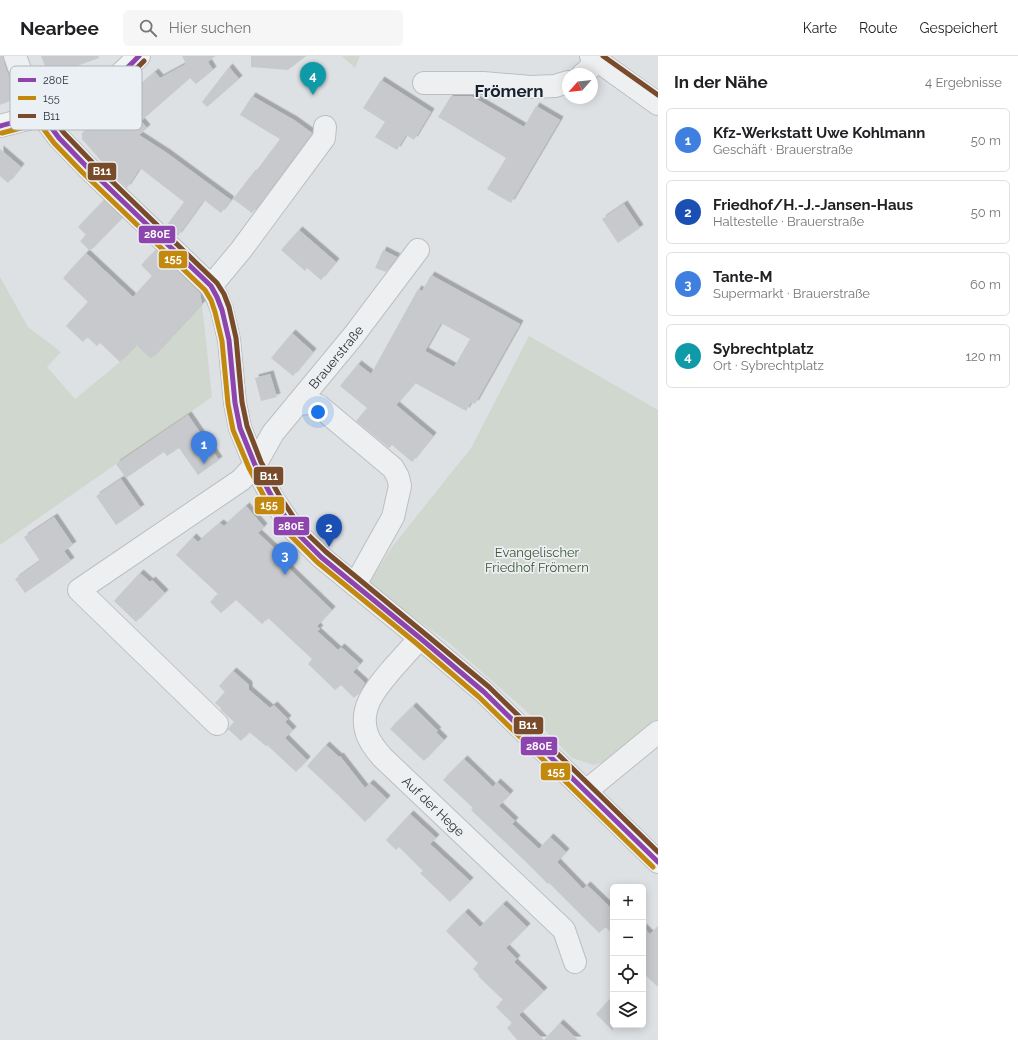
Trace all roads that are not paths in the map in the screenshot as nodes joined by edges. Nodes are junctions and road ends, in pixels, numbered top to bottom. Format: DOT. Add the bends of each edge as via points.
graph roads {
  1 [pos="15,56"];
  2 [pos="139,56"];
  3 [pos="590,63"];
  4 [pos="19,66"];
  5 [pos="128,66"];
  6 [pos="424,83"];
  7 [pos="562,84"];
  8 [pos="658,104"];
  9 [pos="10,123"];
  10 [pos="0,126"];
  11 [pos="325,127"];
  12 [pos="53,130"];
  13 [pos="418,250"];
  14 [pos="211,286"];
  15 [pos="297,404"];
  16 [pos="255,465"];
  17 [pos="355,584"];
  18 [pos="420,638"];
  19 [pos="218,724"];
  20 [pos="658,732"];
  21 [pos="586,791"];
  22 [pos="658,862"];
  23 [pos="575,962"];
  1 -- 4 [label="street"];
  2 -- 5 [label="main road"];
  3 -- 8 [label="street"];
  6 -- 7 [label="street" via="483,83 531,87"];
  9 -- 10 [label="main road"];
  11 -- 14 [label="street" via="324,138"];
  12 -- 14 [label="main road" via="87,167"];
  13 -- 15 [label="street, Brauerstraße" via="354,335"];
  14 -- 16 [label="main road" via="222,310 229,340 240,428"];
  15 -- 16 [label="street, Brauerstraße" via="273,433"];
  15 -- 17 [label="street" via="310,403 319,406 393,468 398,477 400,486 393,518"];
  16 -- 17 [label="main road" via="294,531"];
  16 -- 19 [label="street, Brauerstraße" via="240,480 79,590"];
  17 -- 18 [label="main road"];
  18 -- 21 [label="main road" via="484,692"];
  18 -- 23 [label="street, Auf der Hege" via="377,686 370,698 365,722 372,746 564,930"];
  20 -- 21 [label="street"];
  21 -- 22 [label="main road"];
}
